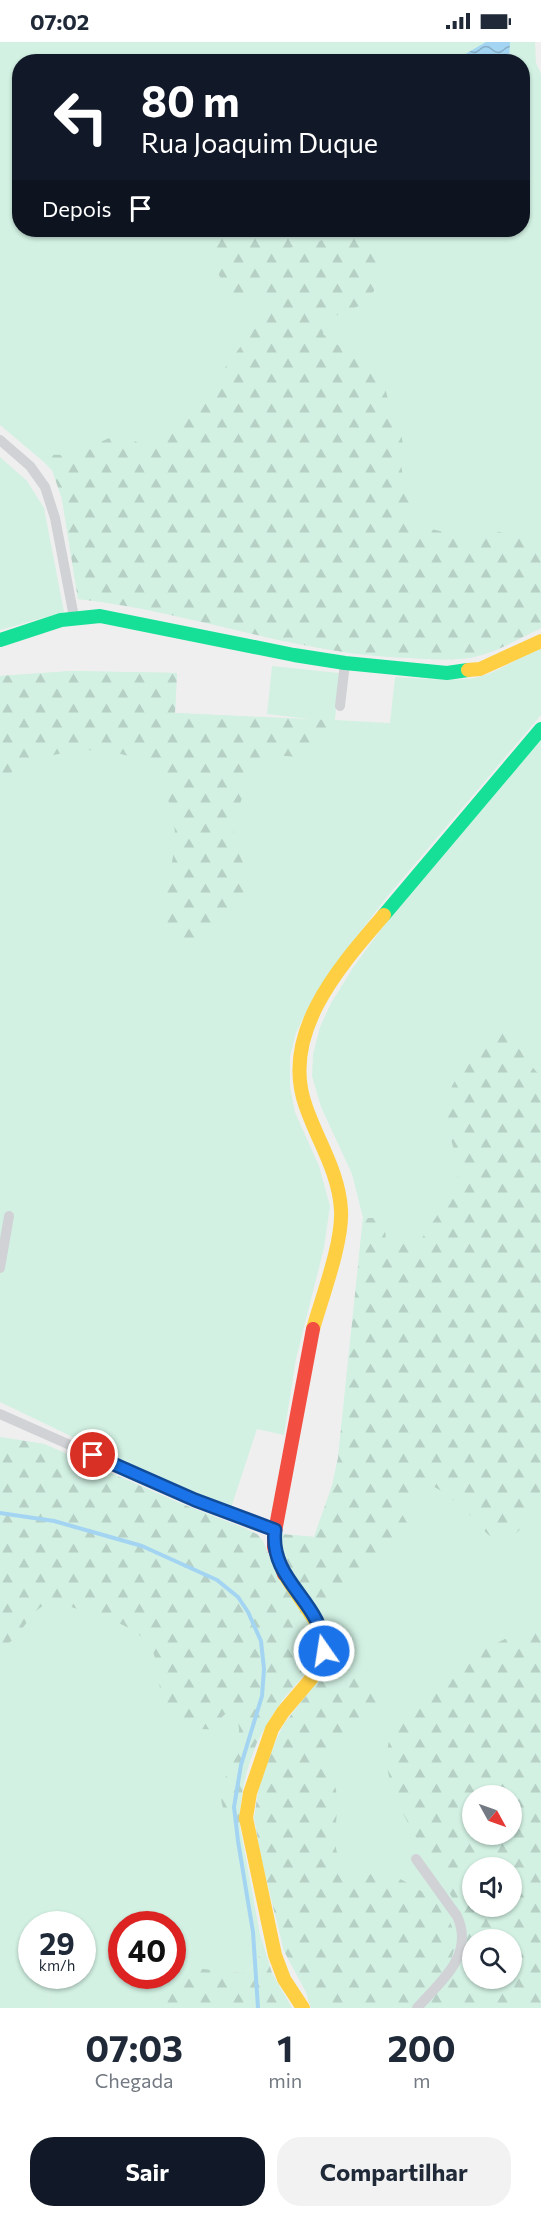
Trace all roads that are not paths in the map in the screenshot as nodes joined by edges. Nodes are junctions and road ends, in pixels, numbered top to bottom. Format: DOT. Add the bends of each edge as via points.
graph roads {
  1 [pos="0,440"];
  2 [pos="75,617"];
  3 [pos="0,640"];
  4 [pos="541,641"];
  5 [pos="345,663"];
  6 [pos="340,706"];
  7 [pos="541,729"];
  8 [pos="9,1216"];
  9 [pos="0,1268"];
  10 [pos="0,1414"];
  11 [pos="275,1530"];
  12 [pos="416,1859"];
  13 [pos="303,2008"];
  14 [pos="417,2008"];
  1 -- 2 [label="street" via="30,466 45,487"];
  2 -- 3 [label="street"];
  2 -- 5 [label="street" via="114,618"];
  4 -- 5 [label="street" via="495,664 465,673"];
  5 -- 6 [label="street"];
  7 -- 11 [label="street" via="337,974 304,1039 299,1078 302,1095 339,1185 341,1228 310,1340"];
  8 -- 9 [label="street"];
  10 -- 11 [label="street" via="167,1488"];
  11 -- 13 [label="street" via="274,1546 281,1570 320,1628 324,1651 312,1679 272,1729 250,1793 246,1818 275,1955 284,1979"];
  12 -- 14 [label="street" via="457,1916 463,1938 453,1966"];
}
